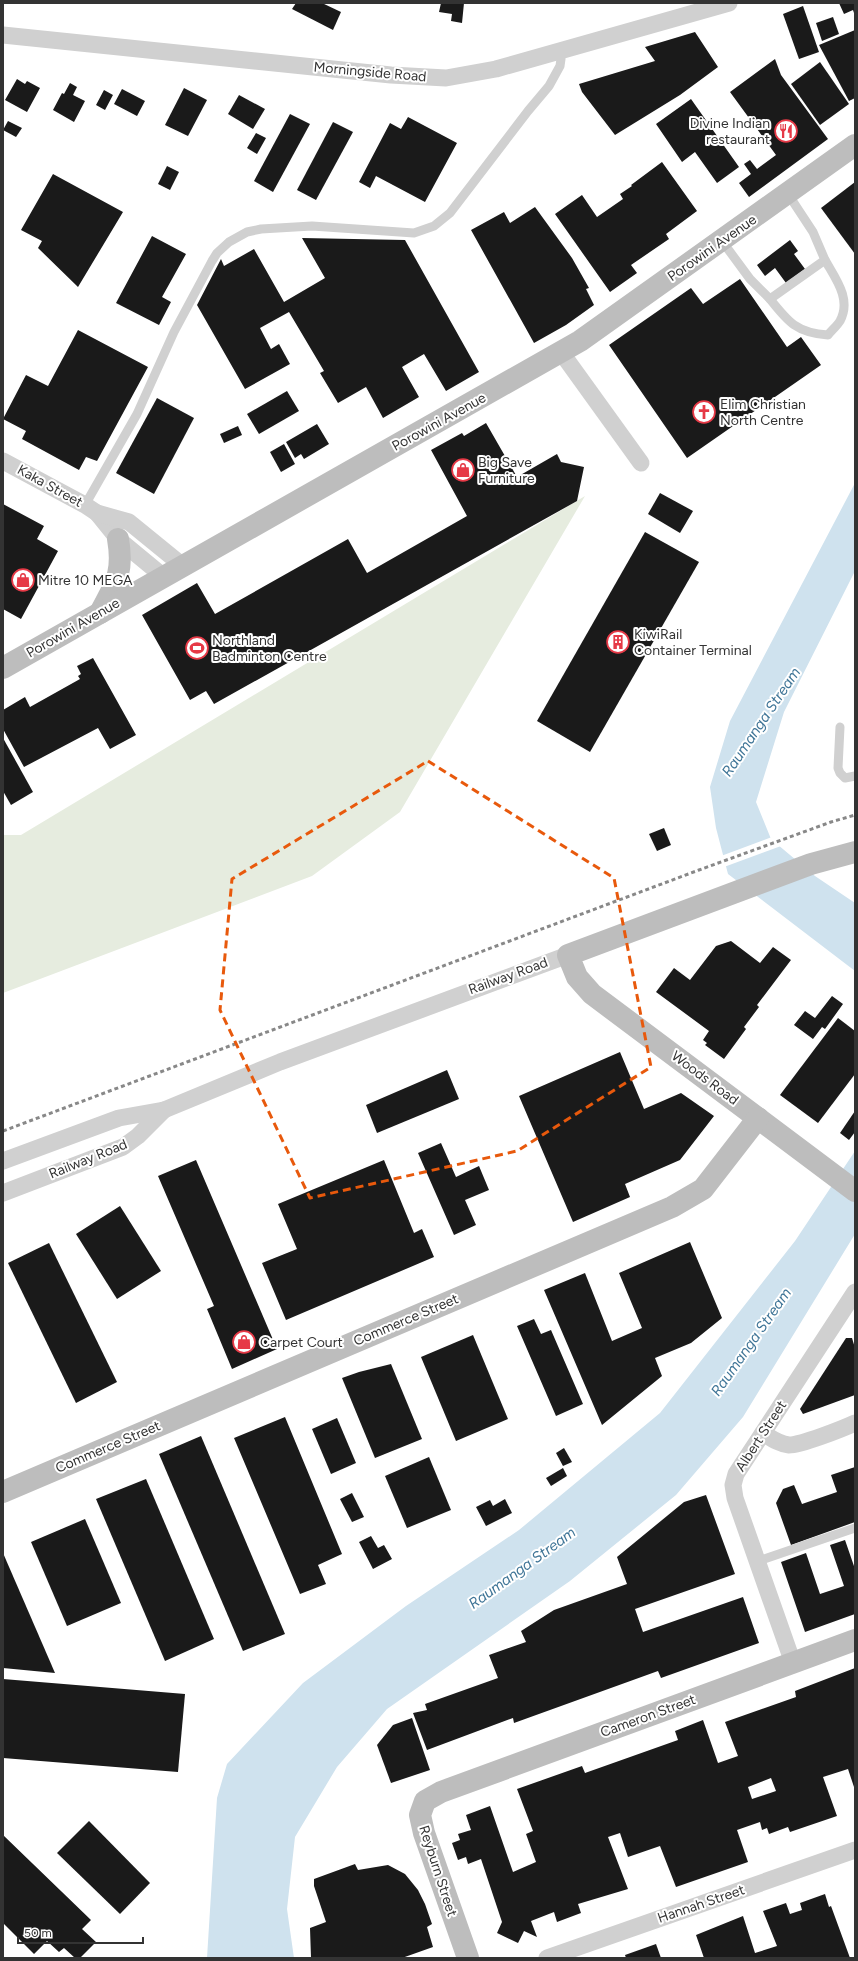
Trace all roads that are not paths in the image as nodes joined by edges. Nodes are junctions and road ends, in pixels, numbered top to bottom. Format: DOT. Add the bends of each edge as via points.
graph roads {
  1 [pos="728,3"];
  2 [pos="3,35"];
  3 [pos="559,50"];
  4 [pos="855,146"];
  5 [pos="788,194"];
  6 [pos="722,241"];
  7 [pos="825,260"];
  8 [pos="770,299"];
  9 [pos="562,352"];
  10 [pos="3,460"];
  11 [pos="641,464"];
  12 [pos="91,509"];
  13 [pos="118,539"];
  14 [pos="182,566"];
  15 [pos="164,577"];
  16 [pos="100,613"];
  17 [pos="3,668"];
  18 [pos="840,727"];
  19 [pos="855,776"];
  20 [pos="855,852"];
  21 [pos="568,954"];
  22 [pos="164,1110"];
  23 [pos="758,1118"];
  24 [pos="3,1161"];
  25 [pos="855,1191"];
  26 [pos="3,1193"];
  27 [pos="855,1292"];
  28 [pos="855,1423"];
  29 [pos="763,1433"];
  30 [pos="3,1492"];
  31 [pos="855,1528"];
  32 [pos="758,1561"];
  33 [pos="855,1640"];
  34 [pos="794,1663"];
  35 [pos="441,1792"];
  36 [pos="855,1850"];
  37 [pos="468,1958"];
  38 [pos="547,1958"];
  1 -- 3 [label="street, Morningside Road"];
  2 -- 3 [label="street, Morningside Road" via="391,75 446,78 496,69"];
  3 -- 12 [label="lane" via="562,59 549,86 450,213 434,226 414,233 312,226 261,229 238,236 222,247 174,332"];
  4 -- 5 [label="street, Porowini Avenue"];
  5 -- 6 [label="street, Porowini Avenue"];
  5 -- 7 [label="lane" via="813,232"];
  6 -- 8 [label="lane" via="750,279"];
  6 -- 9 [label="street, Porowini Avenue"];
  7 -- 8 [label="lane"];
  7 -- 8 [label="lane" via="843,293 845,305 840,321 828,335 812,334 797,329"];
  9 -- 11 [label="street"];
  9 -- 14 [label="street, Porowini Avenue"];
  10 -- 12 [label="street, Kaka Street"];
  12 -- 13 [label="street, Kaka Street"];
  12 -- 14 [label="street, Kaka Street" via="129,522"];
  13 -- 15 [label="street, Kaka Street"];
  13 -- 16 [label="street" via="121,556 118,579"];
  14 -- 15 [label="street, Porowini Avenue"];
  15 -- 16 [label="street, Porowini Avenue"];
  16 -- 17 [label="street, Porowini Avenue"];
  18 -- 19 [label="lane" via="838,768 845,778"];
  20 -- 21 [label="street, Railway Road" via="810,864"];
  21 -- 22 [label="street, Railway Road" via="287,1059"];
  21 -- 23 [label="street, Woods Road" via="576,974 588,990"];
  22 -- 24 [label="street, Railway Road" via="119,1118"];
  22 -- 26 [label="street, Railway Road" via="126,1145"];
  23 -- 25 [label="street, Woods Road"];
  23 -- 30 [label="street, Commerce Street" via="703,1189 672,1207"];
  27 -- 29 [label="street, Albert Street"];
  28 -- 29 [label="street" via="789,1445"];
  29 -- 32 [label="street, Albert Street" via="736,1474 733,1485 735,1498"];
  31 -- 32 [label="lane"];
  32 -- 34 [label="street, Albert Street"];
  33 -- 34 [label="street, Cameron Street"];
  34 -- 35 [label="street, Cameron Street"];
  35 -- 37 [label="street, Reyburn Street" via="425,1800 421,1810 421,1821"];
  36 -- 38 [label="street, Hannah Street"];
}
